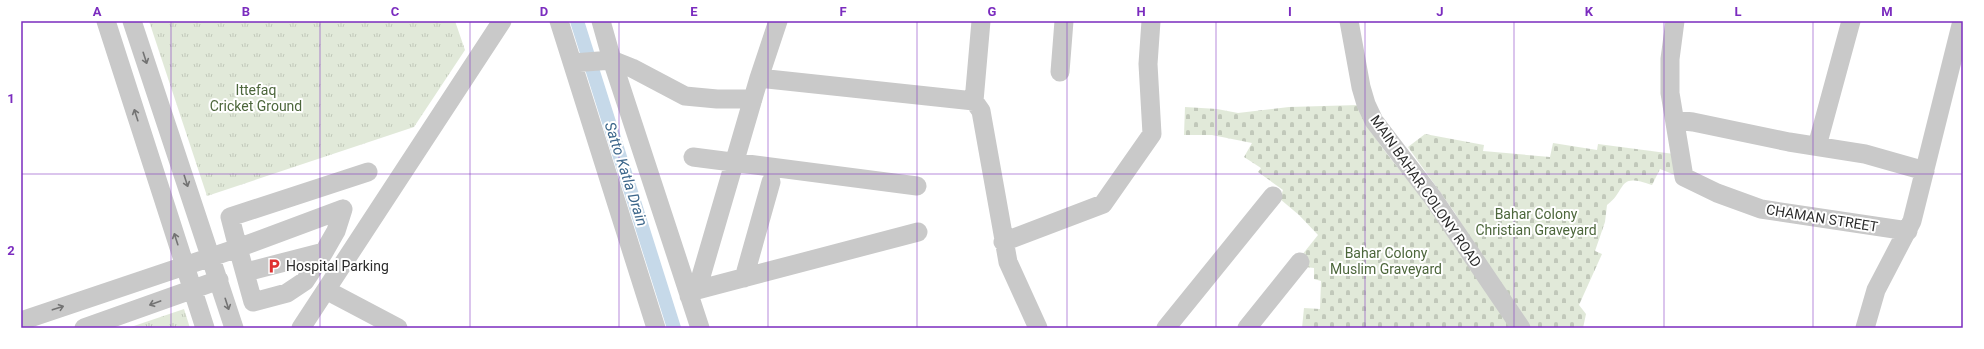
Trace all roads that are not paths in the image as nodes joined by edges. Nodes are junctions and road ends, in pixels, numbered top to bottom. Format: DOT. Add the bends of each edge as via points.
graph roads {
  1 [pos="106,21"];
  2 [pos="132,21"];
  3 [pos="502,21"];
  4 [pos="559,21"];
  5 [pos="601,21"];
  6 [pos="778,21"];
  7 [pos="982,21"];
  8 [pos="1064,21"];
  9 [pos="1151,21"];
  10 [pos="1350,21"];
  11 [pos="1675,21"];
  12 [pos="1851,21"];
  13 [pos="1962,21"];
  14 [pos="607,60"];
  15 [pos="577,62"];
  16 [pos="1060,72"];
  17 [pos="759,78"];
  18 [pos="753,99"];
  19 [pos="974,101"];
  20 [pos="1675,120"];
  21 [pos="1817,146"];
  22 [pos="693,157"];
  23 [pos="734,162"];
  24 [pos="1925,171"];
  25 [pos="368,172"];
  26 [pos="771,182"];
  27 [pos="917,186"];
  28 [pos="1273,196"];
  29 [pos="1908,230"];
  30 [pos="918,232"];
  31 [pos="1003,242"];
  32 [pos="238,248"];
  33 [pos="324,252"];
  34 [pos="212,258"];
  35 [pos="1300,262"];
  36 [pos="184,267"];
  37 [pos="246,272"];
  38 [pos="744,278"];
  39 [pos="219,280"];
  40 [pos="192,290"];
  41 [pos="326,290"];
  42 [pos="693,293"];
  43 [pos="21,321"];
  44 [pos="84,328"];
  45 [pos="205,328"];
  46 [pos="234,328"];
  47 [pos="301,328"];
  48 [pos="398,328"];
  49 [pos="656,328"];
  50 [pos="700,328"];
  51 [pos="1038,328"];
  52 [pos="1166,328"];
  53 [pos="1247,328"];
  54 [pos="1521,328"];
  55 [pos="1865,328"];
  36 -- 1 [label="street, one-way"];
  2 -- 34 [label="street, one-way"];
  3 -- 41 [label="street"];
  4 -- 15 [label="street"];
  5 -- 14 [label="street"];
  6 -- 17 [label="street"];
  7 -- 19 [label="street"];
  8 -- 16 [label="street"];
  9 -- 31 [label="street" via="1148,64 1152,134 1103,204"];
  10 -- 54 [label="street, MAIN BAHAR COLONY ROAD" via="1366,104 1374,121 1433,198"];
  11 -- 20 [label="street, CHAMAN STREET" via="1670,93"];
  12 -- 21 [label="street"];
  13 -- 24 [label="street"];
  14 -- 15 [label="street"];
  14 -- 18 [label="street" via="632,68 685,96"];
  14 -- 42 [label="street"];
  15 -- 49 [label="street"];
  17 -- 18 [label="street"];
  17 -- 19 [label="street"];
  18 -- 23 [label="street"];
  19 -- 31 [label="street" via="981,111"];
  20 -- 21 [label="street"];
  20 -- 29 [label="street, CHAMAN STREET" via="1684,177 1717,193 1776,212"];
  21 -- 24 [label="street" via="1865,154"];
  22 -- 23 [label="street"];
  23 -- 27 [label="street"];
  23 -- 42 [label="street"];
  24 -- 29 [label="street"];
  25 -- 32 [label="street" via="230,217"];
  26 -- 38 [label="street"];
  28 -- 52 [label="street"];
  29 -- 55 [label="street" via="1876,290"];
  30 -- 38 [label="street"];
  31 -- 51 [label="street" via="1008,262"];
  32 -- 33 [label="street" via="343,209 336,231"];
  32 -- 34 [label="street"];
  32 -- 37 [label="street"];
  33 -- 37 [label="street"];
  33 -- 37 [label="street" via="305,281 287,293 253,302"];
  34 -- 36 [label="street"];
  34 -- 39 [label="street"];
  35 -- 53 [label="street"];
  36 -- 40 [label="street"];
  43 -- 36 [label="street, one-way"];
  38 -- 42 [label="street"];
  39 -- 40 [label="street"];
  39 -- 46 [label="street, one-way"];
  40 -- 44 [label="street, one-way"];
  40 -- 45 [label="street"];
  41 -- 47 [label="street"];
  41 -- 48 [label="street"];
  42 -- 50 [label="street"];
}
